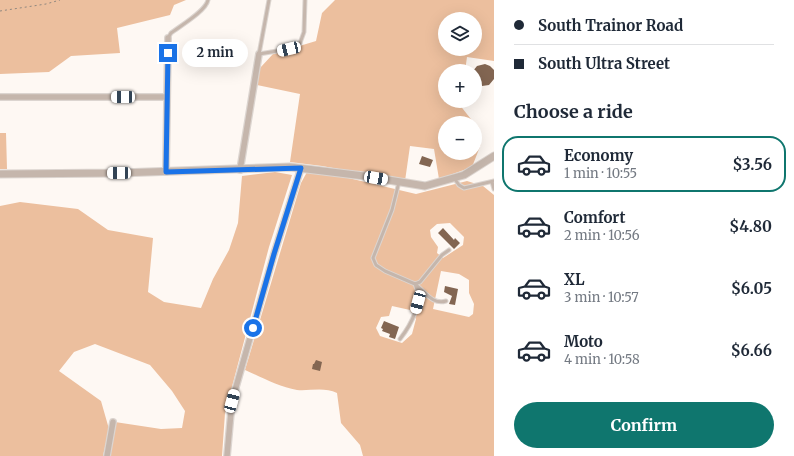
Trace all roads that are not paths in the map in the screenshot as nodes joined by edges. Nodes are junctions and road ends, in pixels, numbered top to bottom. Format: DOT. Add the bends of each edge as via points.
graph roads {
  1 [pos="208,0"];
  2 [pos="269,0"];
  3 [pos="305,0"];
  4 [pos="168,38"];
  5 [pos="259,54"];
  6 [pos="167,97"];
  7 [pos="0,98"];
  8 [pos="494,156"];
  9 [pos="301,168"];
  10 [pos="240,170"];
  11 [pos="166,172"];
  12 [pos="0,174"];
  13 [pos="454,178"];
  14 [pos="399,182"];
  15 [pos="493,182"];
  16 [pos="494,188"];
  17 [pos="449,250"];
  18 [pos="415,284"];
  19 [pos="446,301"];
  20 [pos="400,339"];
  21 [pos="113,422"];
  22 [pos="107,456"];
  23 [pos="226,456"];
  1 -- 4 [label="lane" via="200,11"];
  2 -- 5 [label="lane"];
  3 -- 5 [label="lane" via="304,32 300,43 289,49"];
  4 -- 6 [label="street"];
  5 -- 10 [label="street"];
  6 -- 7 [label="street"];
  6 -- 11 [label="street"];
  8 -- 13 [label="street" via="464,175"];
  9 -- 10 [label="street"];
  9 -- 14 [label="street"];
  9 -- 23 [label="street" via="232,401"];
  10 -- 11 [label="street"];
  11 -- 12 [label="street"];
  13 -- 14 [label="street" via="426,186"];
  13 -- 15 [label="lane" via="464,188"];
  14 -- 18 [label="lane" via="392,210 373,258 376,265 384,271"];
  15 -- 16 [label="lane"];
  17 -- 18 [label="lane" via="420,282"];
  18 -- 19 [label="lane" via="434,301"];
  18 -- 20 [label="lane" via="418,289 416,311"];
  21 -- 22 [label="street"];
}
